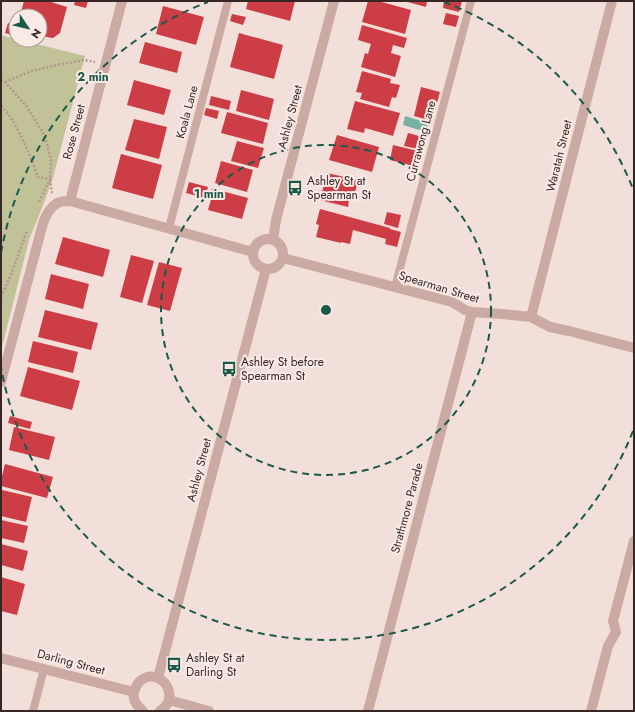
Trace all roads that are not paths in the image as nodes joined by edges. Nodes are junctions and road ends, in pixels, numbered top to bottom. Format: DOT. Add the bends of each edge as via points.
graph roads {
  1 [pos="122,1"];
  2 [pos="228,1"];
  3 [pos="334,1"];
  4 [pos="471,1"];
  5 [pos="612,1"];
  6 [pos="70,201"];
  7 [pos="169,228"];
  8 [pos="273,240"];
  9 [pos="253,252"];
  10 [pos="283,258"];
  11 [pos="266,270"];
  12 [pos="395,287"];
  13 [pos="472,312"];
  14 [pos="532,317"];
  15 [pos="634,348"];
  16 [pos="1,382"];
  17 [pos="634,540"];
  18 [pos="1,658"];
  19 [pos="44,669"];
  20 [pos="158,678"];
  21 [pos="134,692"];
  22 [pos="169,700"];
  23 [pos="33,711"];
  24 [pos="143,711"];
  25 [pos="160,711"];
  26 [pos="209,711"];
  27 [pos="368,711"];
  28 [pos="591,711"];
  1 -- 6 [label="street, Rose Street"];
  2 -- 7 [label="lane, Koala Lane"];
  3 -- 8 [label="street, Ashley Street" via="276,220"];
  4 -- 12 [label="lane, Currawong Lane"];
  5 -- 14 [label="street, Waratah Street"];
  6 -- 7 [label="street"];
  6 -- 16 [label="street" via="53,206 43,223"];
  7 -- 9 [label="street"];
  8 -- 9 [label="street" via="260,241"];
  8 -- 10 [label="street" via="281,247"];
  9 -- 11 [label="street" via="256,263"];
  10 -- 11 [label="street" via="278,266"];
  10 -- 12 [label="street, Spearman Street"];
  11 -- 20 [label="street, Ashley Street"];
  12 -- 13 [label="street, Spearman Street" via="452,302"];
  13 -- 14 [label="street, Spearman Street"];
  13 -- 27 [label="street, Strathmore Parade"];
  14 -- 15 [label="street, Spearman Street" via="550,327"];
  17 -- 28 [label="street" via="613,621 616,632 608,646"];
  18 -- 19 [label="street, Darling Street"];
  19 -- 21 [label="street, Darling Street"];
  19 -- 23 [label="lane"];
  20 -- 21 [label="street" via="143,679 135,687"];
  20 -- 22 [label="street" via="168,687"];
  21 -- 24 [label="street" via="135,703"];
  22 -- 25 [label="street"];
  22 -- 26 [label="street"];
}
